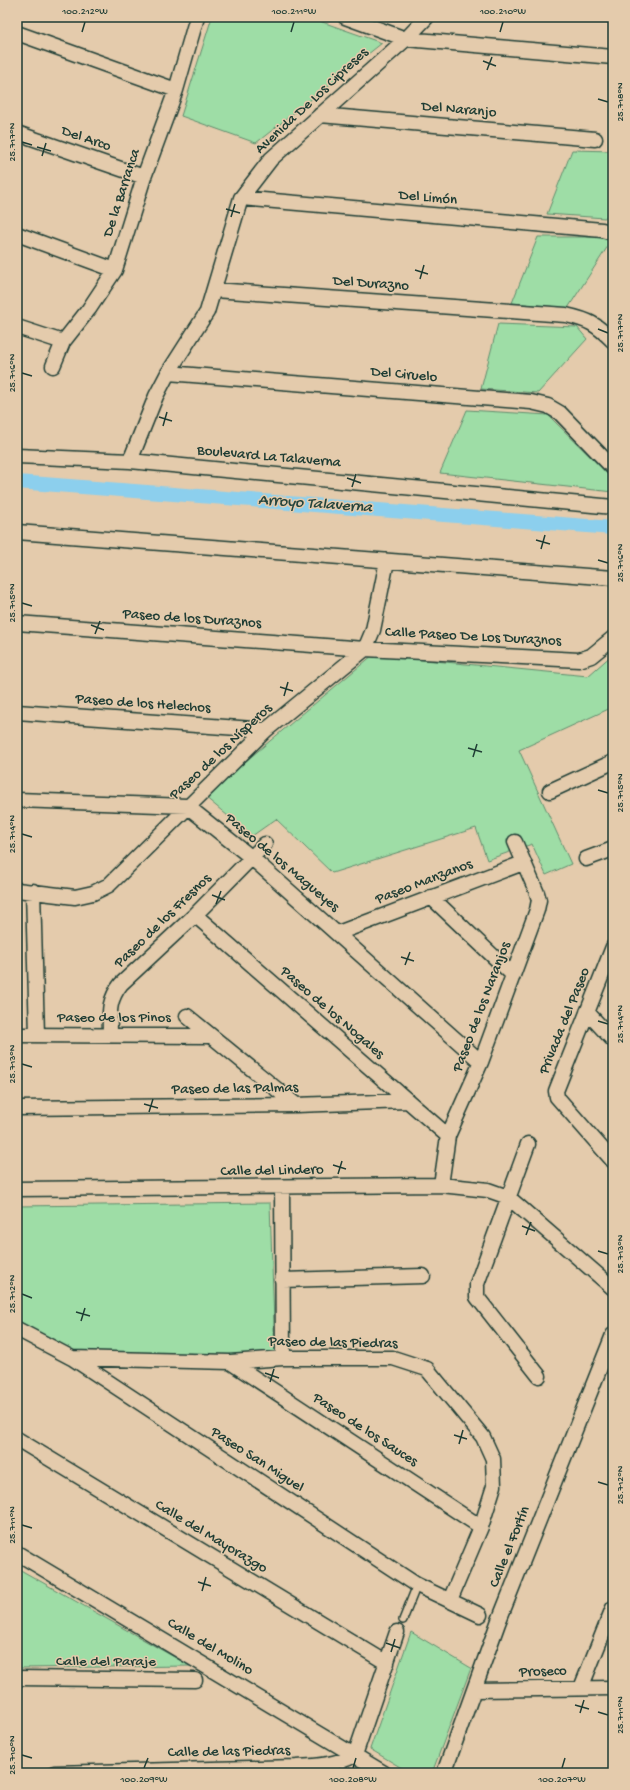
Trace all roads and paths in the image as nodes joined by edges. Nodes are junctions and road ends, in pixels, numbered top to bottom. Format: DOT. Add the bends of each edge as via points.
graph roads {
  1 [pos="197,17"];
  2 [pos="345,17"];
  3 [pos="427,17"];
  4 [pos="17,33"];
  5 [pos="406,39"];
  6 [pos="613,57"];
  7 [pos="176,90"];
  8 [pos="320,115"];
  9 [pos="17,133"];
  10 [pos="595,140"];
  11 [pos="144,177"];
  12 [pos="241,198"];
  13 [pos="613,233"];
  14 [pos="17,234"];
  15 [pos="115,270"];
  16 [pos="214,290"];
  17 [pos="17,326"];
  18 [pos="613,341"];
  19 [pos="63,342"];
  20 [pos="53,366"];
  21 [pos="168,373"];
  22 [pos="17,456"];
  23 [pos="130,461"];
  24 [pos="613,468"];
  25 [pos="613,507"];
  26 [pos="17,532"];
  27 [pos="387,561"];
  28 [pos="613,578"];
  29 [pos="17,623"];
  30 [pos="613,638"];
  31 [pos="365,649"];
  32 [pos="17,712"];
  33 [pos="266,730"];
  34 [pos="613,762"];
  35 [pos="550,791"];
  36 [pos="17,800"];
  37 [pos="187,806"];
  38 [pos="515,842"];
  39 [pos="265,844"];
  40 [pos="613,849"];
  41 [pos="252,858"];
  42 [pos="586,859"];
  43 [pos="523,863"];
  44 [pos="17,890"];
  45 [pos="32,891"];
  46 [pos="431,896"];
  47 [pos="195,915"];
  48 [pos="338,933"];
  49 [pos="613,947"];
  50 [pos="610,965"];
  51 [pos="513,975"];
  52 [pos="587,1012"];
  53 [pos="187,1016"];
  54 [pos="17,1035"];
  55 [pos="37,1035"];
  56 [pos="110,1035"];
  57 [pos="211,1036"];
  58 [pos="613,1040"];
  59 [pos="481,1062"];
  60 [pos="406,1101"];
  61 [pos="296,1105"];
  62 [pos="17,1108"];
  63 [pos="448,1136"];
  64 [pos="528,1144"];
  65 [pos="613,1161"];
  66 [pos="441,1185"];
  67 [pos="282,1188"];
  68 [pos="17,1190"];
  69 [pos="508,1197"];
  70 [pos="422,1276"];
  71 [pos="282,1280"];
  72 [pos="613,1288"];
  73 [pos="17,1329"];
  74 [pos="613,1335"];
  75 [pos="608,1357"];
  76 [pos="72,1358"];
  77 [pos="283,1358"];
  78 [pos="230,1362"];
  79 [pos="539,1376"];
  80 [pos="17,1440"];
  81 [pos="482,1527"];
  82 [pos="17,1553"];
  83 [pos="417,1585"];
  84 [pos="450,1600"];
  85 [pos="613,1608"];
  86 [pos="480,1615"];
  87 [pos="400,1626"];
  88 [pos="387,1663"];
  89 [pos="17,1678"];
  90 [pos="195,1680"];
  91 [pos="581,1688"];
  92 [pos="613,1688"];
  93 [pos="474,1690"];
  94 [pos="355,1755"];
  95 [pos="54,1773"];
  96 [pos="384,1773"];
  97 [pos="444,1773"];
  1 -- 7 [label="street, De la Barranca"];
  2 -- 5 [label="street"];
  3 -- 5 [label="street, Avenida De Los Cipreses"];
  4 -- 7 [label="street"];
  5 -- 6 [label="street"];
  5 -- 8 [label="street, Avenida De Los Cipreses"];
  7 -- 11 [label="street, De la Barranca"];
  8 -- 10 [label="street, Del Naranjo"];
  8 -- 12 [label="street, Avenida De Los Cipreses" via="271,159"];
  9 -- 11 [label="street, Del Arco"];
  11 -- 15 [label="street, De la Barranca"];
  12 -- 13 [label="street, Del Limón"];
  12 -- 16 [label="street, Avenida De Los Cipreses"];
  14 -- 15 [label="street"];
  15 -- 19 [label="street, De la Barranca" via="89,310"];
  16 -- 18 [label="street, Del Durazno" via="566,315 598,326"];
  16 -- 21 [label="street, Avenida De Los Cipreses" via="207,312"];
  17 -- 19 [label="street"];
  19 -- 20 [label="street, De la Barranca"];
  21 -- 23 [label="street, Avenida De Los Cipreses"];
  21 -- 24 [label="street, Del Ciruelo" via="531,402 548,406 560,413"];
  22 -- 23 [label="street, Boulevard La Talaverna"];
  23 -- 25 [label="street, Boulevard La Talaverna"];
  26 -- 27 [label="street"];
  27 -- 28 [label="street"];
  27 -- 31 [label="street, Paseo de los Nísperos" via="374,630"];
  29 -- 31 [label="street, Paseo de los Duraznos"];
  30 -- 31 [label="street, Calle Paseo De Los Duraznos" via="592,656 579,660"];
  31 -- 33 [label="street, Paseo de los Nísperos"];
  32 -- 33 [label="street, Paseo de los Helechos"];
  33 -- 37 [label="street, Paseo de los Nísperos"];
  34 -- 35 [label="street"];
  36 -- 37 [label="street"];
  37 -- 41 [label="street, Paseo de los Magueyes"];
  37 -- 45 [label="street, Paseo de los Nísperos" via="109,885 93,893 75,897"];
  38 -- 43 [label="street, Paseo de los Naranjos"];
  39 -- 41 [label="street, Paseo de los Fresnos"];
  40 -- 42 [label="street"];
  41 -- 47 [label="street, Paseo de los Fresnos"];
  41 -- 48 [label="street, Paseo de los Magueyes"];
  43 -- 46 [label="street, Paseo Manzanos"];
  43 -- 51 [label="street, Paseo de los Naranjos" via="539,900"];
  44 -- 45 [label="street, Paseo de los Nísperos"];
  45 -- 55 [label="street"];
  46 -- 48 [label="street, Paseo Manzanos"];
  46 -- 51 [label="street"];
  47 -- 56 [label="street, Paseo de los Fresnos" via="113,995 110,1003"];
  47 -- 60 [label="street, Paseo de los Nogales"];
  48 -- 59 [label="street, Paseo de los Magueyes"];
  49 -- 50 [label="street, Privada del Paseo"];
  50 -- 52 [label="street, Privada del Paseo"];
  51 -- 59 [label="street, Paseo de los Naranjos"];
  52 -- 58 [label="street"];
  52 -- 65 [label="street, Privada del Paseo" via="556,1094"];
  53 -- 57 [label="street, Paseo de los Pinos"];
  54 -- 55 [label="street, Paseo de los Pinos"];
  55 -- 56 [label="street, Paseo de los Pinos"];
  56 -- 57 [label="street, Paseo de los Pinos"];
  57 -- 61 [label="street, Paseo de los Pinos"];
  59 -- 63 [label="street, Paseo de los Naranjos"];
  60 -- 61 [label="street, Paseo de las Palmas"];
  60 -- 63 [label="street, Paseo de los Nogales"];
  61 -- 62 [label="street, Paseo de las Palmas"];
  63 -- 66 [label="street, Paseo de los Naranjos"];
  64 -- 69 [label="street"];
  66 -- 67 [label="street, Calle del Lindero"];
  66 -- 69 [label="street, Calle del Lindero" via="488,1190"];
  67 -- 68 [label="street, Calle del Lindero"];
  67 -- 71 [label="street"];
  69 -- 72 [label="street, Calle del Lindero"];
  69 -- 79 [label="street" via="477,1284 477,1297"];
  70 -- 71 [label="street"];
  71 -- 77 [label="street"];
  73 -- 76 [label="street, Paseo San Miguel"];
  74 -- 75 [label="street, Calle el Fortín"];
  75 -- 93 [label="street, Calle el Fortín" via="498,1623"];
  76 -- 78 [label="street, Paseo de las Piedras"];
  76 -- 83 [label="street, Paseo San Miguel"];
  77 -- 78 [label="street, Paseo de las Piedras"];
  77 -- 81 [label="street, Paseo de las Piedras" via="393,1358 427,1369 483,1437 493,1459 494,1486"];
  78 -- 81 [label="street, Paseo de los Sauces"];
  80 -- 88 [label="street, Calle del Mayorazgo"];
  81 -- 84 [label="street, Paseo de las Piedras"];
  82 -- 94 [label="street, Calle del Molino"];
  83 -- 84 [label="street, Paseo San Miguel"];
  83 -- 87 [label="lane"];
  84 -- 86 [label="street, Paseo San Miguel"];
  85 -- 91 [label="street"];
  87 -- 88 [label="street"];
  88 -- 94 [label="street"];
  89 -- 90 [label="street, Calle del Paraje"];
  91 -- 92 [label="street, Proseco"];
  91 -- 93 [label="street, Proseco"];
  93 -- 97 [label="street, Calle el Fortín"];
  94 -- 95 [label="street, Calle de las Piedras" via="341,1762 319,1766"];
  94 -- 96 [label="street, Calle del Molino"];
}
